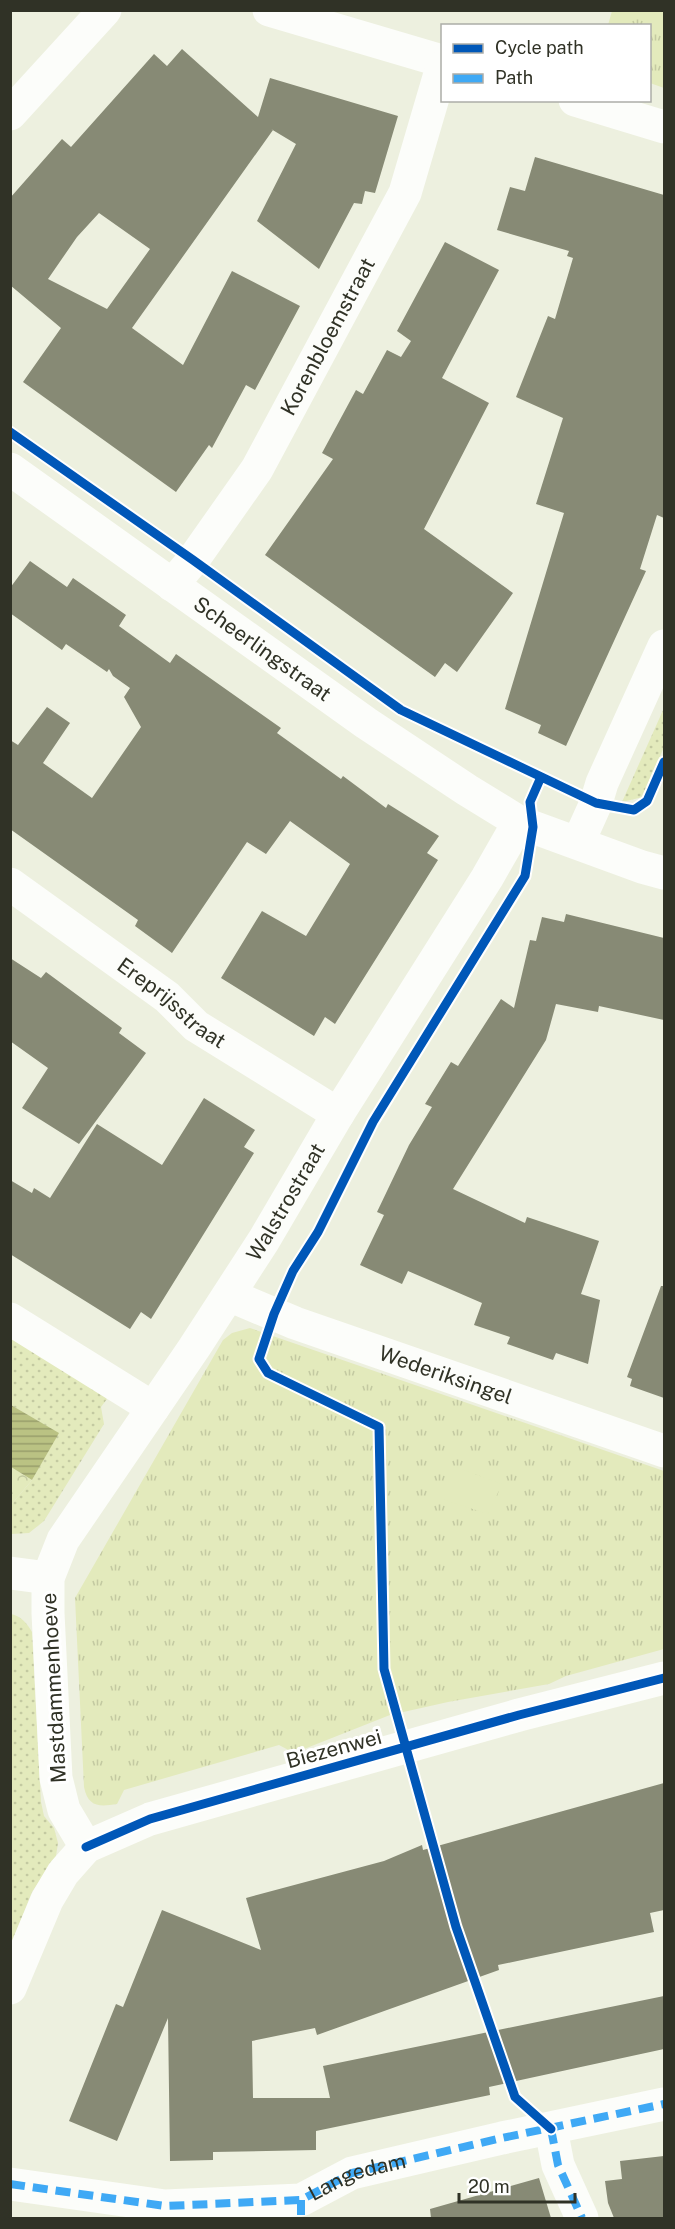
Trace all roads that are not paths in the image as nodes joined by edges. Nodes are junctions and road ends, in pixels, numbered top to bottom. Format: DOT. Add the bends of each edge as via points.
graph roads {
  1 [pos="105,10"];
  2 [pos="269,10"];
  3 [pos="441,61"];
  4 [pos="441,70"];
  5 [pos="582,102"];
  6 [pos="10,114"];
  7 [pos="664,127"];
  8 [pos="10,470"];
  9 [pos="172,585"];
  10 [pos="664,646"];
  11 [pos="519,822"];
  12 [pos="578,843"];
  13 [pos="664,873"];
  14 [pos="10,884"];
  15 [pos="338,1114"];
  16 [pos="228,1294"];
  17 [pos="10,1319"];
  18 [pos="153,1408"];
  19 [pos="664,1451"];
  20 [pos="10,1573"];
  21 [pos="48,1578"];
  22 [pos="664,1678"];
  23 [pos="86,1847"];
  24 [pos="10,1988"];
  25 [pos="664,2104"];
  26 [pos="550,2129"];
  27 [pos="10,2184"];
  28 [pos="301,2209"];
  29 [pos="582,2218"];
  1 -- 6 [label="street"];
  2 -- 3 [label="street"];
  4 -- 9 [label="street, Korenbloemstraat" via="405,193 257,469"];
  5 -- 7 [label="street"];
  8 -- 9 [label="street, Scheerlingstraat"];
  9 -- 11 [label="street, Scheerlingstraat" via="366,723"];
  10 -- 12 [label="street"];
  11 -- 12 [label="street, Scheerlingstraat"];
  11 -- 15 [label="street, Walstrostraat"];
  12 -- 13 [label="street, Scheerlingstraat"];
  14 -- 15 [label="street, Ereprijsstraat" via="167,997 196,1026"];
  15 -- 16 [label="street, Walstrostraat"];
  16 -- 18 [label="street, Walstrostraat"];
  16 -- 19 [label="street, Wederiksingel" via="295,1323"];
  17 -- 18 [label="street"];
  18 -- 21 [label="street, Walstrostraat" via="63,1540"];
  20 -- 21 [label="street"];
  21 -- 23 [label="street, Mastdammenhoeve" via="57,1778 64,1810"];
  22 -- 23 [label="street, Biezenwei" via="150,1819"];
  23 -- 24 [label="street" via="63,1873 47,1900"];
  25 -- 26 [label="street, Langedam"];
  26 -- 28 [label="street, Langedam" via="352,2174"];
  26 -- 29 [label="street" via="558,2165"];
  27 -- 28 [label="street, Langedam" via="165,2206"];
}
